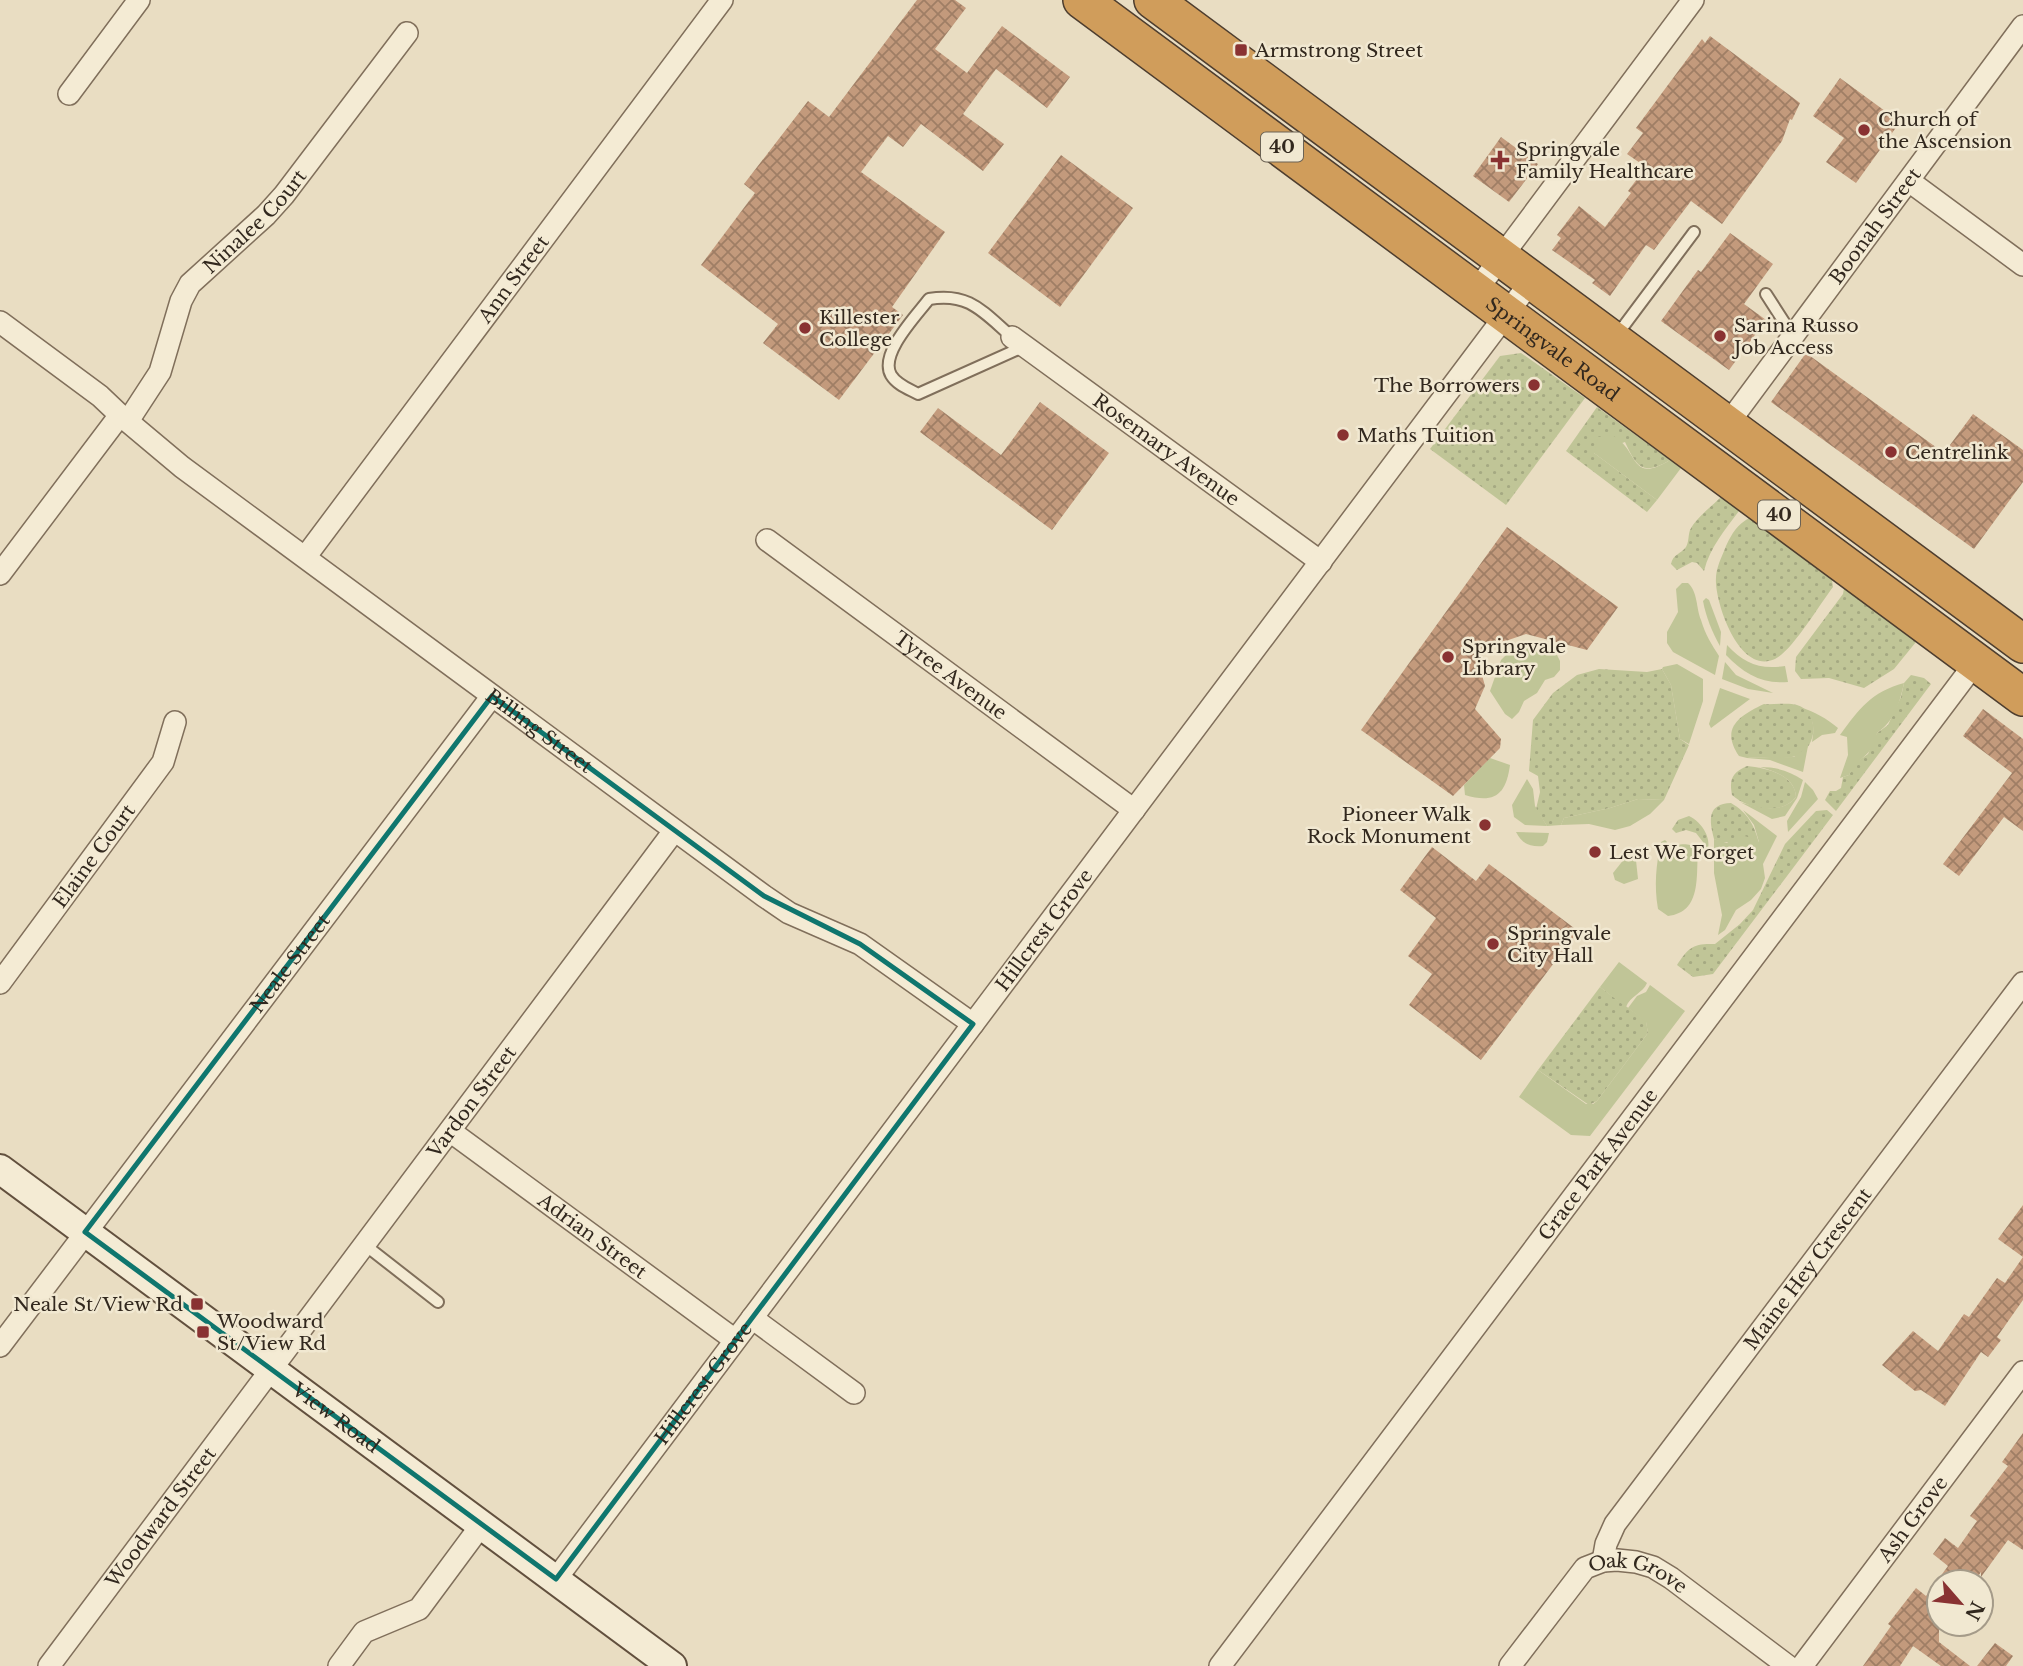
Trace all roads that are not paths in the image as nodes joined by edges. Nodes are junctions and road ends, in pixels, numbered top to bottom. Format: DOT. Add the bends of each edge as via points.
graph roads {
  1 [pos="139,0"];
  2 [pos="722,0"];
  3 [pos="1082,0"];
  4 [pos="1683,3"];
  5 [pos="1172,6"];
  6 [pos="2023,26"];
  7 [pos="407,33"];
  8 [pos="68,94"];
  9 [pos="1909,181"];
  10 [pos="1694,232"];
  11 [pos="1501,257"];
  12 [pos="2023,265"];
  13 [pos="1532,280"];
  14 [pos="1476,291"];
  15 [pos="1766,293"];
  16 [pos="1508,314"];
  17 [pos="0,322"];
  18 [pos="1793,336"];
  19 [pos="1613,340"];
  20 [pos="1018,341"];
  21 [pos="124,418"];
  22 [pos="1727,425"];
  23 [pos="767,540"];
  24 [pos="1897,552"];
  25 [pos="306,556"];
  26 [pos="1321,562"];
  27 [pos="0,574"];
  28 [pos="1872,585"];
  29 [pos="1967,634"];
  30 [pos="2023,644"];
  31 [pos="492,696"];
  32 [pos="2023,697"];
  33 [pos="175,722"];
  34 [pos="1134,810"];
  35 [pos="674,831"];
  36 [pos="0,983"];
  37 [pos="2023,983"];
  38 [pos="973,1024"];
  39 [pos="450,1131"];
  40 [pos="0,1169"];
  41 [pos="85,1232"];
  42 [pos="365,1245"];
  43 [pos="438,1302"];
  44 [pos="752,1318"];
  45 [pos="735,1340"];
  46 [pos="0,1346"];
  47 [pos="271,1370"];
  48 [pos="2023,1372"];
  49 [pos="854,1393"];
  50 [pos="482,1524"];
  51 [pos="1603,1561"];
  52 [pos="556,1579"];
  53 [pos="654,1661"];
  54 [pos="49,1666"];
  55 [pos="339,1666"];
  56 [pos="1220,1666"];
  57 [pos="1510,1666"];
  58 [pos="1788,1666"];
  59 [pos="1802,1666"];
  1 -- 8 [label="street"];
  2 -- 25 [label="street, Ann Street"];
  3 -- 14 [label="highway, Springvale Road / 40"];
  4 -- 11 [label="street"];
  5 -- 11 [label="highway, Springvale Road / 40"];
  6 -- 9 [label="street, Boonah Street"];
  7 -- 21 [label="street, Ninalee Court" via="284,195 190,284 160,372"];
  9 -- 12 [label="street"];
  9 -- 18 [label="street, Boonah Street"];
  10 -- 19 [label="lane"];
  11 -- 13 [label="highway, Springvale Road / 40"];
  11 -- 14 [label="street"];
  13 -- 16 [label="street, Hillcrest Grove"];
  13 -- 19 [label="highway, Springvale Road / 40"];
  14 -- 16 [label="highway, Springvale Road / 40"];
  15 -- 18 [label="lane"];
  16 -- 26 [label="street, Hillcrest Grove"];
  16 -- 28 [label="highway, Springvale Road / 40"];
  17 -- 21 [label="street, Billing Street"];
  18 -- 22 [label="street, Boonah Street"];
  19 -- 22 [label="highway, Springvale Road / 40"];
  20 -- 20 [label="lane" via="918,394 890,374 893,347 929,299 949,296 978,307"];
  20 -- 26 [label="street, Rosemary Avenue"];
  21 -- 25 [label="street, Billing Street" via="172,459"];
  21 -- 27 [label="street, Ninalee Court"];
  22 -- 24 [label="highway, Springvale Road / 40"];
  23 -- 34 [label="street, Tyree Avenue"];
  24 -- 28 [label="highway"];
  24 -- 29 [label="highway, Springvale Road / 40"];
  25 -- 31 [label="street, Billing Street"];
  26 -- 34 [label="street, Hillcrest Grove"];
  28 -- 29 [label="highway, Springvale Road / 40"];
  29 -- 30 [label="highway, Springvale Road / 40"];
  29 -- 32 [label="highway, Springvale Road / 40"];
  29 -- 56 [label="street, Grace Park Avenue"];
  31 -- 35 [label="street, Billing Street"];
  31 -- 41 [label="street, Neale Street"];
  33 -- 36 [label="street, Elaine Court" via="163,762"];
  34 -- 38 [label="street, Hillcrest Grove"];
  35 -- 38 [label="street, Billing Street" via="789,913 860,944"];
  35 -- 39 [label="street, Vardon Street"];
  37 -- 51 [label="street, Maine Hey Crescent" via="1615,1524"];
  38 -- 44 [label="street, Hillcrest Grove"];
  39 -- 42 [label="street, Vardon Street"];
  39 -- 45 [label="street, Adrian Street"];
  40 -- 41 [label="street, View Road"];
  41 -- 46 [label="street, Neale Street"];
  41 -- 47 [label="street, View Road"];
  42 -- 43 [label="lane"];
  42 -- 47 [label="street, Vardon Street"];
  44 -- 45 [label="street, Hillcrest Grove"];
  44 -- 49 [label="street"];
  45 -- 52 [label="street, Hillcrest Grove"];
  47 -- 50 [label="street, View Road"];
  47 -- 54 [label="street, Woodward Street"];
  48 -- 59 [label="street, Ash Grove"];
  50 -- 52 [label="street, View Road"];
  50 -- 55 [label="street" via="419,1609 364,1633"];
  51 -- 57 [label="street, Oak Grove" via="1577,1576"];
  51 -- 58 [label="street, Oak Grove" via="1636,1562 1662,1573"];
  52 -- 53 [label="street, View Road"];
}
